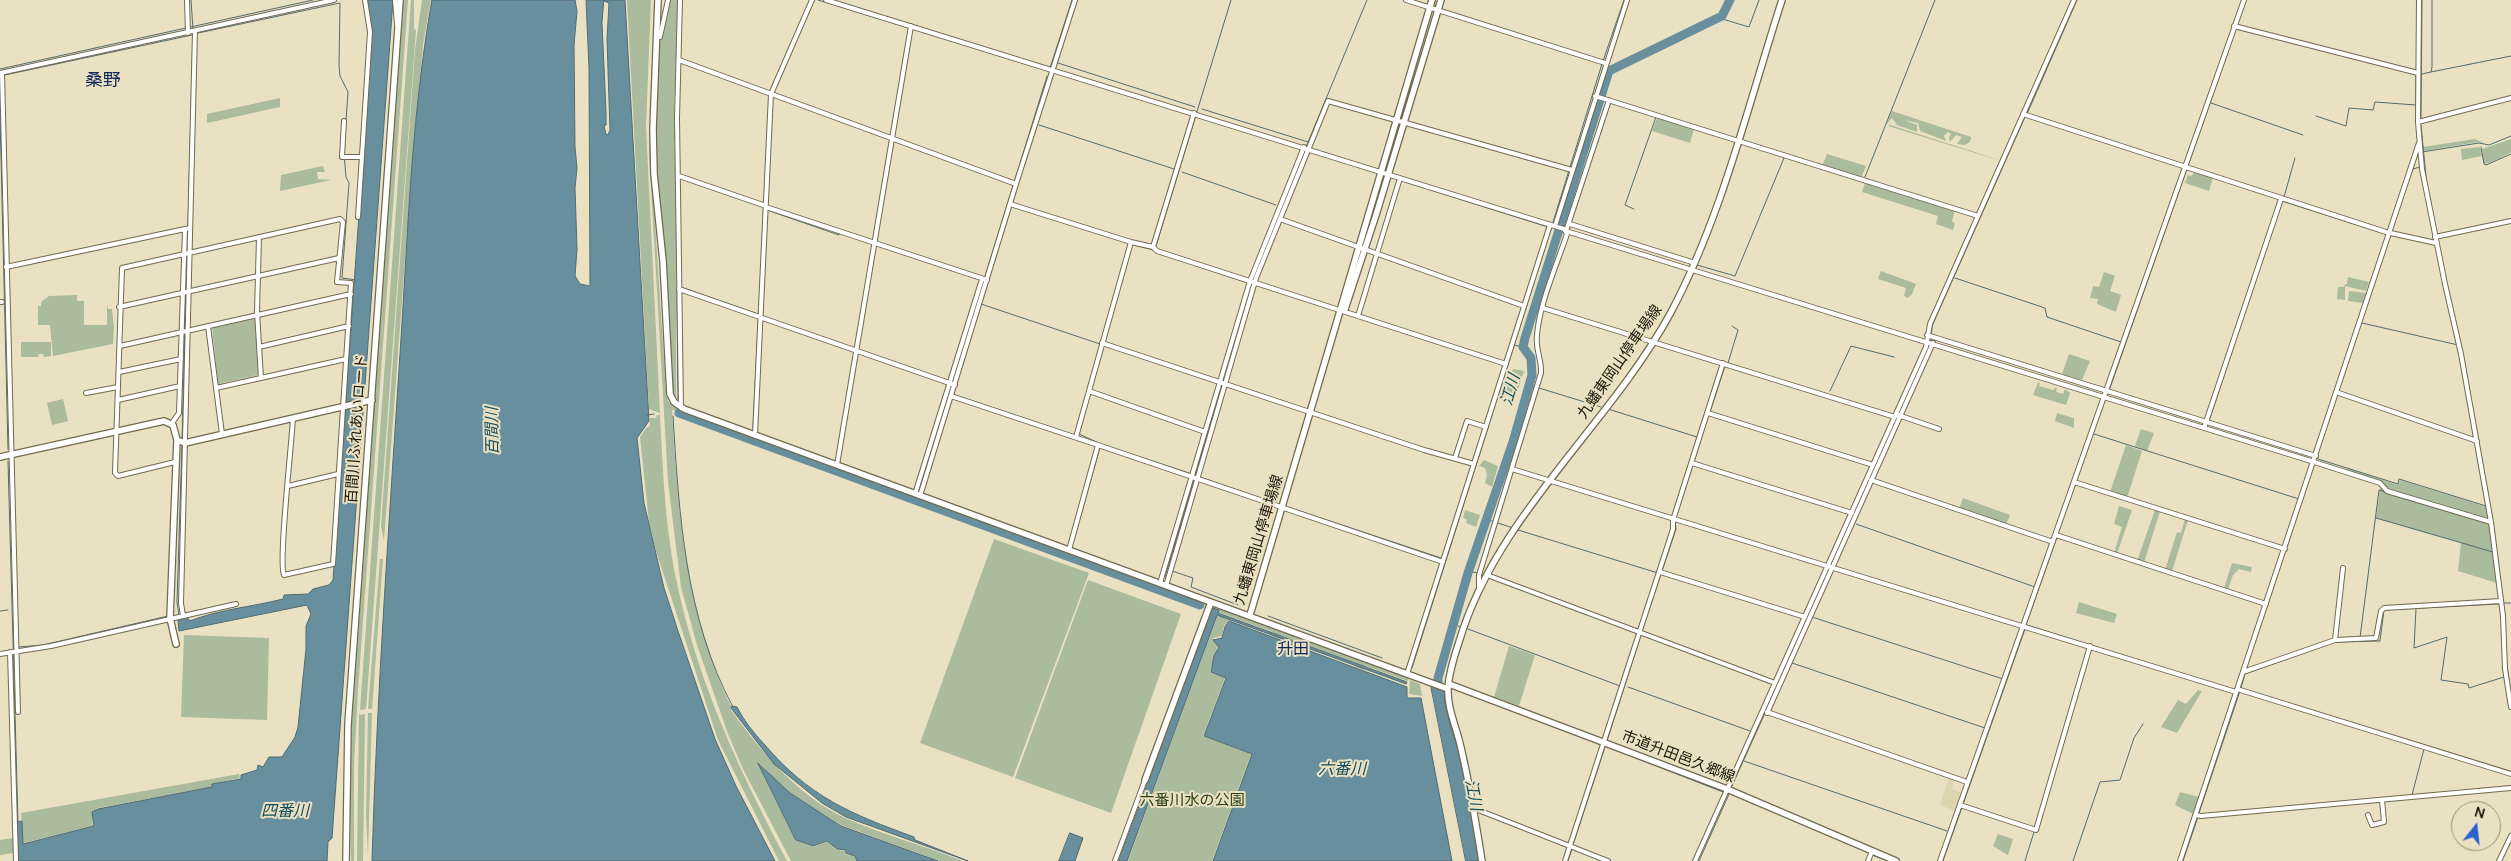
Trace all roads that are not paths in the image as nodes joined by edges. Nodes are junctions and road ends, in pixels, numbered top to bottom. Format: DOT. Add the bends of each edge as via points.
graph roads {
  1 [pos="187,0"];
  2 [pos="334,0"];
  3 [pos="365,0"];
  4 [pos="395,0"];
  5 [pos="400,0"];
  6 [pos="658,0"];
  7 [pos="668,0"];
  8 [pos="680,0"];
  9 [pos="812,0"];
  10 [pos="826,0"];
  11 [pos="1075,0"];
  12 [pos="1406,0"];
  13 [pos="1432,0"];
  14 [pos="1441,0"];
  15 [pos="1628,0"];
  16 [pos="1782,0"];
  17 [pos="2074,0"];
  18 [pos="2244,0"];
  19 [pos="2418,0"];
  20 [pos="316,2"];
  21 [pos="1430,8"];
  22 [pos="1438,10"];
  23 [pos="398,27"];
  24 [pos="2236,27"];
  25 [pos="911,28"];
  26 [pos="191,31"];
  27 [pos="657,37"];
  28 [pos="679,60"];
  29 [pos="1603,63"];
  30 [pos="1053,70"];
  31 [pos="2418,73"];
  32 [pos="2,74"];
  33 [pos="770,93"];
  34 [pos="1595,96"];
  35 [pos="2511,98"];
  36 [pos="1608,101"];
  37 [pos="1196,114"];
  38 [pos="2025,115"];
  39 [pos="1396,120"];
  40 [pos="344,121"];
  41 [pos="1404,122"];
  42 [pos="2418,122"];
  43 [pos="892,138"];
  44 [pos="1737,141"];
  45 [pos="2419,143"];
  46 [pos="1306,148"];
  47 [pos="362,157"];
  48 [pos="2186,168"];
  49 [pos="1570,170"];
  50 [pos="1380,172"];
  51 [pos="1388,174"];
  52 [pos="679,176"];
  53 [pos="1400,178"];
  54 [pos="1014,184"];
  55 [pos="2,197"];
  56 [pos="2281,199"];
  57 [pos="1010,204"];
  58 [pos="765,207"];
  59 [pos="2,211"];
  60 [pos="1978,216"];
  61 [pos="358,217"];
  62 [pos="1280,219"];
  63 [pos="2511,221"];
  64 [pos="1570,225"];
  65 [pos="1554,226"];
  66 [pos="188,228"];
  67 [pos="1565,230"];
  68 [pos="2387,233"];
  69 [pos="2436,236"];
  70 [pos="258,237"];
  71 [pos="875,242"];
  72 [pos="1131,242"];
  73 [pos="2436,243"];
  74 [pos="1154,248"];
  75 [pos="1361,249"];
  76 [pos="187,252"];
  77 [pos="1377,253"];
  78 [pos="339,258"];
  79 [pos="1694,266"];
  80 [pos="4,270"];
  81 [pos="258,276"];
  82 [pos="984,279"];
  83 [pos="1252,282"];
  84 [pos="679,289"];
  85 [pos="186,292"];
  86 [pos="351,294"];
  87 [pos="1524,306"];
  88 [pos="119,307"];
  89 [pos="1544,308"];
  90 [pos="1342,311"];
  91 [pos="257,315"];
  92 [pos="1358,315"];
  93 [pos="760,316"];
  94 [pos="208,326"];
  95 [pos="349,326"];
  96 [pos="185,331"];
  97 [pos="1932,339"];
  98 [pos="1653,342"];
  99 [pos="1104,343"];
  100 [pos="120,346"];
  101 [pos="259,347"];
  102 [pos="857,350"];
  103 [pos="181,359"];
  104 [pos="346,359"];
  105 [pos="1506,364"];
  106 [pos="1723,364"];
  107 [pos="119,372"];
  108 [pos="261,378"];
  109 [pos="1222,383"];
  110 [pos="952,384"];
  111 [pos="180,386"];
  112 [pos="118,387"];
  113 [pos="216,388"];
  114 [pos="1090,391"];
  115 [pos="2105,392"];
  116 [pos="2336,392"];
  117 [pos="86,393"];
  118 [pos="951,396"];
  119 [pos="118,400"];
  120 [pos="372,400"];
  121 [pos="345,407"];
  122 [pos="681,408"];
  123 [pos="1310,412"];
  124 [pos="1709,413"];
  125 [pos="1897,416"];
  126 [pos="293,418"];
  127 [pos="172,423"];
  128 [pos="2206,424"];
  129 [pos="1486,427"];
  130 [pos="1939,429"];
  131 [pos="117,431"];
  132 [pos="1205,432"];
  133 [pos="222,434"];
  134 [pos="755,435"];
  135 [pos="1076,437"];
  136 [pos="2476,441"];
  137 [pos="182,442"];
  138 [pos="1100,446"];
  139 [pos="10,454"];
  140 [pos="2314,455"];
  141 [pos="0,457"];
  142 [pos="1455,458"];
  143 [pos="174,462"];
  144 [pos="2312,462"];
  145 [pos="1693,463"];
  146 [pos="1474,464"];
  147 [pos="837,465"];
  148 [pos="1873,465"];
  149 [pos="1512,469"];
  150 [pos="338,474"];
  151 [pos="1194,477"];
  152 [pos="1869,479"];
  153 [pos="1551,481"];
  154 [pos="2076,483"];
  155 [pos="288,486"];
  156 [pos="918,495"];
  157 [pos="1282,507"];
  158 [pos="1852,513"];
  159 [pos="1675,518"];
  160 [pos="2491,522"];
  161 [pos="2057,536"];
  162 [pos="2053,542"];
  163 [pos="2283,548"];
  164 [pos="1069,550"];
  165 [pos="1443,562"];
  166 [pos="1832,566"];
  167 [pos="2343,568"];
  168 [pos="1660,573"];
  169 [pos="1487,574"];
  170 [pos="1163,584"];
  171 [pos="1480,588"];
  172 [pos="2501,601"];
  173 [pos="1211,602"];
  174 [pos="2265,603"];
  175 [pos="236,604"];
  176 [pos="1250,615"];
  177 [pos="180,616"];
  178 [pos="1805,617"];
  179 [pos="170,618"];
  180 [pos="2025,626"];
  181 [pos="1641,633"];
  182 [pos="2335,640"];
  183 [pos="176,644"];
  184 [pos="2089,646"];
  185 [pos="13,651"];
  186 [pos="0,654"];
  187 [pos="2243,672"];
  188 [pos="1407,674"];
  189 [pos="1775,683"];
  190 [pos="1447,687"];
  191 [pos="2237,690"];
  192 [pos="14,698"];
  193 [pos="2511,707"];
  194 [pos="18,712"];
  195 [pos="1765,712"];
  196 [pos="1606,742"];
  197 [pos="2511,774"];
  198 [pos="1145,780"];
  199 [pos="1967,782"];
  200 [pos="2511,788"];
  201 [pos="1729,790"];
  202 [pos="2382,801"];
  203 [pos="1961,806"];
  204 [pos="1473,807"];
  205 [pos="2198,815"];
  206 [pos="2368,815"];
  207 [pos="2511,836"];
  208 [pos="1572,846"];
  209 [pos="1871,853"];
  210 [pos="16,861"];
  211 [pos="346,861"];
  212 [pos="1115,861"];
  213 [pos="1482,861"];
  214 [pos="1565,861"];
  215 [pos="1608,861"];
  216 [pos="1695,861"];
  217 [pos="1868,861"];
  218 [pos="1896,861"];
  219 [pos="1940,861"];
  220 [pos="2180,861"];
  221 [pos="2499,861"];
  1 -- 26 [label="street"];
  2 -- 20 [label="street"];
  3 -- 47 [label="street" via="370,32"];
  4 -- 23 [label="street"];
  5 -- 23 [label="street, 百間川ふれあいロード"];
  6 -- 27 [label="street"];
  7 -- 27 [label="street" via="660,37"];
  8 -- 28 [label="street"];
  9 -- 33 [label="street"];
  10 -- 25 [label="street"];
  11 -- 30 [label="street"];
  12 -- 21 [label="street"];
  13 -- 21 [label="street, 九蟠東岡山停車場線"];
  14 -- 22 [label="street, 九蟠東岡山停車場線"];
  15 -- 29 [label="street"];
  16 -- 44 [label="street, 九蟠東岡山停車場線"];
  17 -- 38 [label="street"];
  18 -- 24 [label="street"];
  19 -- 31 [label="street"];
  20 -- 26 [label="street"];
  21 -- 22 [label="street"];
  21 -- 39 [label="street, 九蟠東岡山停車場線"];
  22 -- 29 [label="street"];
  22 -- 41 [label="street, 九蟠東岡山停車場線"];
  23 -- 120 [label="street, 百間川ふれあいロード"];
  24 -- 31 [label="street"];
  24 -- 48 [label="street"];
  25 -- 30 [label="street"];
  25 -- 43 [label="street"];
  26 -- 32 [label="street"];
  26 -- 66 [label="street"];
  27 -- 122 [label="street" via="654,174 663,261 670,394"];
  28 -- 33 [label="street"];
  28 -- 52 [label="street"];
  29 -- 34 [label="street"];
  30 -- 37 [label="street"];
  30 -- 54 [label="street"];
  31 -- 42 [label="street"];
  32 -- 55 [label="street"];
  33 -- 43 [label="street"];
  33 -- 58 [label="street"];
  34 -- 36 [label="street"];
  34 -- 49 [label="street"];
  35 -- 42 [label="street"];
  36 -- 44 [label="street"];
  36 -- 64 [label="street"];
  37 -- 46 [label="street"];
  37 -- 74 [label="street"];
  38 -- 48 [label="street"];
  38 -- 60 [label="street"];
  39 -- 41 [label="street"];
  39 -- 46 [label="street" via="1328,101"];
  39 -- 50 [label="street, 九蟠東岡山停車場線"];
  40 -- 47 [label="street" via="342,148 345,157"];
  41 -- 49 [label="street"];
  41 -- 51 [label="street, 九蟠東岡山停車場線"];
  42 -- 45 [label="street"];
  43 -- 54 [label="street"];
  43 -- 71 [label="street"];
  44 -- 60 [label="street"];
  44 -- 79 [label="street, 九蟠東岡山停車場線"];
  45 -- 68 [label="street"];
  45 -- 69 [label="street"];
  46 -- 50 [label="street"];
  46 -- 62 [label="street"];
  46 -- 83 [label="street"];
  47 -- 61 [label="street"];
  48 -- 56 [label="street"];
  48 -- 115 [label="street"];
  49 -- 65 [label="street"];
  50 -- 51 [label="street"];
  50 -- 75 [label="street, 九蟠東岡山停車場線"];
  51 -- 53 [label="street"];
  51 -- 75 [label="street, 九蟠東岡山停車場線"];
  52 -- 58 [label="street"];
  52 -- 84 [label="street"];
  53 -- 65 [label="street"];
  53 -- 77 [label="street"];
  54 -- 57 [label="street"];
  55 -- 59 [label="street"];
  56 -- 68 [label="street"];
  56 -- 128 [label="street"];
  57 -- 72 [label="street"];
  57 -- 82 [label="street"];
  58 -- 71 [label="street"];
  58 -- 93 [label="street"];
  59 -- 80 [label="street"];
  60 -- 97 [label="street" via="1930,324"];
  62 -- 75 [label="street"];
  62 -- 83 [label="street"];
  63 -- 69 [label="street"];
  64 -- 67 [label="street"];
  64 -- 79 [label="street"];
  65 -- 67 [label="street"];
  65 -- 87 [label="street"];
  66 -- 76 [label="street"];
  66 -- 80 [label="street"];
  67 -- 79 [label="street"];
  67 -- 89 [label="street"];
  68 -- 73 [label="street"];
  68 -- 116 [label="street"];
  69 -- 73 [label="street"];
  70 -- 76 [label="street"];
  70 -- 78 [label="street" via="340,219 343,222"];
  70 -- 81 [label="street"];
  71 -- 82 [label="street"];
  71 -- 102 [label="street"];
  72 -- 74 [label="street"];
  72 -- 99 [label="street"];
  73 -- 136 [label="street" via="2461,354"];
  74 -- 83 [label="street"];
  75 -- 77 [label="street"];
  75 -- 90 [label="street, 九蟠東岡山停車場線"];
  76 -- 85 [label="street"];
  76 -- 88 [label="street" via="122,268"];
  77 -- 87 [label="street"];
  77 -- 92 [label="street"];
  78 -- 81 [label="street"];
  78 -- 86 [label="street" via="337,282 351,283"];
  79 -- 97 [label="street"];
  79 -- 98 [label="street, 九蟠東岡山停車場線"];
  80 -- 139 [label="street"];
  81 -- 85 [label="street"];
  81 -- 91 [label="street"];
  82 -- 110 [label="street"];
  83 -- 90 [label="street"];
  83 -- 109 [label="street"];
  84 -- 93 [label="street"];
  84 -- 122 [label="street"];
  85 -- 88 [label="street"];
  85 -- 96 [label="street"];
  86 -- 91 [label="street"];
  86 -- 95 [label="street"];
  87 -- 105 [label="street"];
  88 -- 100 [label="street"];
  89 -- 98 [label="street"];
  89 -- 149 [label="street" via="1536,337 1541,373"];
  90 -- 92 [label="street"];
  90 -- 123 [label="street, 九蟠東岡山停車場線"];
  91 -- 94 [label="street"];
  91 -- 101 [label="street"];
  92 -- 105 [label="street"];
  93 -- 102 [label="street"];
  93 -- 134 [label="street"];
  94 -- 96 [label="street"];
  94 -- 113 [label="street"];
  95 -- 101 [label="street"];
  95 -- 104 [label="street"];
  96 -- 100 [label="street"];
  96 -- 103 [label="street"];
  96 -- 137 [label="street"];
  97 -- 115 [label="street"];
  97 -- 115 [label="street"];
  97 -- 125 [label="street"];
  98 -- 106 [label="street"];
  98 -- 153 [label="street, 九蟠東岡山停車場線"];
  99 -- 109 [label="street"];
  99 -- 114 [label="street"];
  100 -- 107 [label="street"];
  101 -- 108 [label="street"];
  102 -- 110 [label="street"];
  102 -- 147 [label="street"];
  103 -- 107 [label="street"];
  103 -- 111 [label="street"];
  104 -- 108 [label="street"];
  104 -- 121 [label="street"];
  105 -- 129 [label="street"];
  106 -- 124 [label="street"];
  106 -- 125 [label="street"];
  107 -- 112 [label="street"];
  108 -- 113 [label="street"];
  109 -- 123 [label="street"];
  109 -- 132 [label="street"];
  109 -- 151 [label="street"];
  110 -- 118 [label="street"];
  110 -- 156 [label="street"];
  111 -- 119 [label="street"];
  111 -- 127 [label="street" via="179,413"];
  112 -- 117 [label="street"];
  112 -- 119 [label="street"];
  113 -- 133 [label="street"];
  114 -- 132 [label="street"];
  114 -- 135 [label="street"];
  115 -- 128 [label="street"];
  115 -- 128 [label="street"];
  115 -- 154 [label="street"];
  116 -- 136 [label="street"];
  116 -- 140 [label="street"];
  118 -- 135 [label="street"];
  118 -- 156 [label="street"];
  119 -- 131 [label="street"];
  120 -- 121 [label="street"];
  120 -- 211 [label="street, 百間川ふれあいロード" via="348,724"];
  121 -- 126 [label="street"];
  121 -- 150 [label="street"];
  122 -- 134 [label="street"];
  123 -- 142 [label="street"];
  123 -- 157 [label="street, 九蟠東岡山停車場線"];
  124 -- 145 [label="street"];
  124 -- 148 [label="street"];
  125 -- 130 [label="street"];
  125 -- 148 [label="street"];
  125 -- 152 [label="street"];
  126 -- 133 [label="street"];
  126 -- 155 [label="street"];
  127 -- 131 [label="street" via="164,421"];
  127 -- 137 [label="street"];
  128 -- 140 [label="street"];
  128 -- 144 [label="street"];
  129 -- 142 [label="street" via="1467,421"];
  129 -- 146 [label="street"];
  131 -- 139 [label="street"];
  131 -- 143 [label="street" via="115,473 118,476"];
  132 -- 151 [label="street"];
  133 -- 137 [label="street"];
  134 -- 147 [label="street"];
  135 -- 138 [label="street"];
  136 -- 160 [label="street"];
  137 -- 143 [label="street"];
  137 -- 177 [label="street"];
  138 -- 151 [label="street"];
  138 -- 164 [label="street"];
  139 -- 141 [label="street"];
  139 -- 185 [label="street"];
  140 -- 144 [label="street"];
  142 -- 146 [label="street"];
  143 -- 179 [label="street"];
  144 -- 160 [label="street" via="2380,483 2387,491"];
  144 -- 163 [label="street"];
  145 -- 158 [label="street"];
  145 -- 159 [label="street"];
  146 -- 165 [label="street"];
  147 -- 156 [label="street"];
  148 -- 152 [label="street"];
  149 -- 153 [label="street"];
  149 -- 171 [label="street" via="1479,574"];
  150 -- 155 [label="street"];
  150 -- 155 [label="street" via="333,564 284,575"];
  151 -- 157 [label="street"];
  151 -- 170 [label="street"];
  152 -- 158 [label="street"];
  152 -- 162 [label="street"];
  152 -- 166 [label="street"];
  153 -- 159 [label="street"];
  153 -- 169 [label="street, 九蟠東岡山停車場線"];
  154 -- 161 [label="street"];
  154 -- 163 [label="street"];
  156 -- 164 [label="street"];
  157 -- 165 [label="street"];
  157 -- 176 [label="street, 九蟠東岡山停車場線"];
  158 -- 166 [label="street"];
  159 -- 166 [label="street"];
  159 -- 168 [label="street"];
  160 -- 172 [label="street"];
  161 -- 162 [label="street"];
  161 -- 174 [label="street"];
  162 -- 180 [label="street"];
  163 -- 174 [label="street"];
  164 -- 170 [label="street"];
  165 -- 188 [label="street"];
  166 -- 178 [label="street"];
  166 -- 180 [label="street"];
  166 -- 195 [label="street"];
  167 -- 182 [label="street"];
  168 -- 178 [label="street"];
  168 -- 181 [label="street"];
  169 -- 171 [label="street, 九蟠東岡山停車場線"];
  169 -- 181 [label="street"];
  170 -- 173 [label="street"];
  171 -- 190 [label="street, 九蟠東岡山停車場線" via="1461,633"];
  172 -- 182 [label="street" via="2384,608 2378,637"];
  172 -- 193 [label="street"];
  173 -- 176 [label="street"];
  173 -- 198 [label="street"];
  174 -- 187 [label="street"];
  175 -- 177 [label="street"];
  176 -- 188 [label="street, 九蟠東岡山停車場線"];
  177 -- 179 [label="street"];
  178 -- 189 [label="street"];
  179 -- 183 [label="street"];
  179 -- 185 [label="street" via="60,644"];
  180 -- 184 [label="street"];
  180 -- 199 [label="street"];
  181 -- 189 [label="street"];
  181 -- 196 [label="street"];
  182 -- 187 [label="street"];
  184 -- 191 [label="street"];
  184 -- 203 [label="street" via="2034,829"];
  185 -- 186 [label="street"];
  185 -- 192 [label="street"];
  187 -- 191 [label="street"];
  188 -- 190 [label="street, 九蟠東岡山停車場線"];
  189 -- 195 [label="street"];
  190 -- 196 [label="street, 市道升田邑久郷線"];
  190 -- 204 [label="street, 九蟠東岡山停車場線"];
  191 -- 197 [label="street"];
  191 -- 205 [label="street"];
  192 -- 194 [label="street"];
  192 -- 210 [label="street"];
  195 -- 199 [label="street"];
  195 -- 201 [label="street"];
  196 -- 201 [label="street, 市道升田邑久郷線"];
  196 -- 208 [label="street"];
  198 -- 212 [label="street"];
  199 -- 203 [label="street"];
  200 -- 202 [label="street"];
  201 -- 209 [label="street, 市道升田邑久郷線"];
  201 -- 216 [label="street"];
  202 -- 205 [label="street"];
  202 -- 206 [label="street" via="2384,822 2372,824"];
  203 -- 219 [label="street"];
  204 -- 208 [label="street"];
  204 -- 213 [label="street, 九蟠東岡山停車場線"];
  205 -- 220 [label="street"];
  207 -- 221 [label="street"];
  208 -- 214 [label="street"];
  208 -- 215 [label="street"];
  209 -- 217 [label="street"];
  209 -- 218 [label="street, 市道升田邑久郷線"];
}
